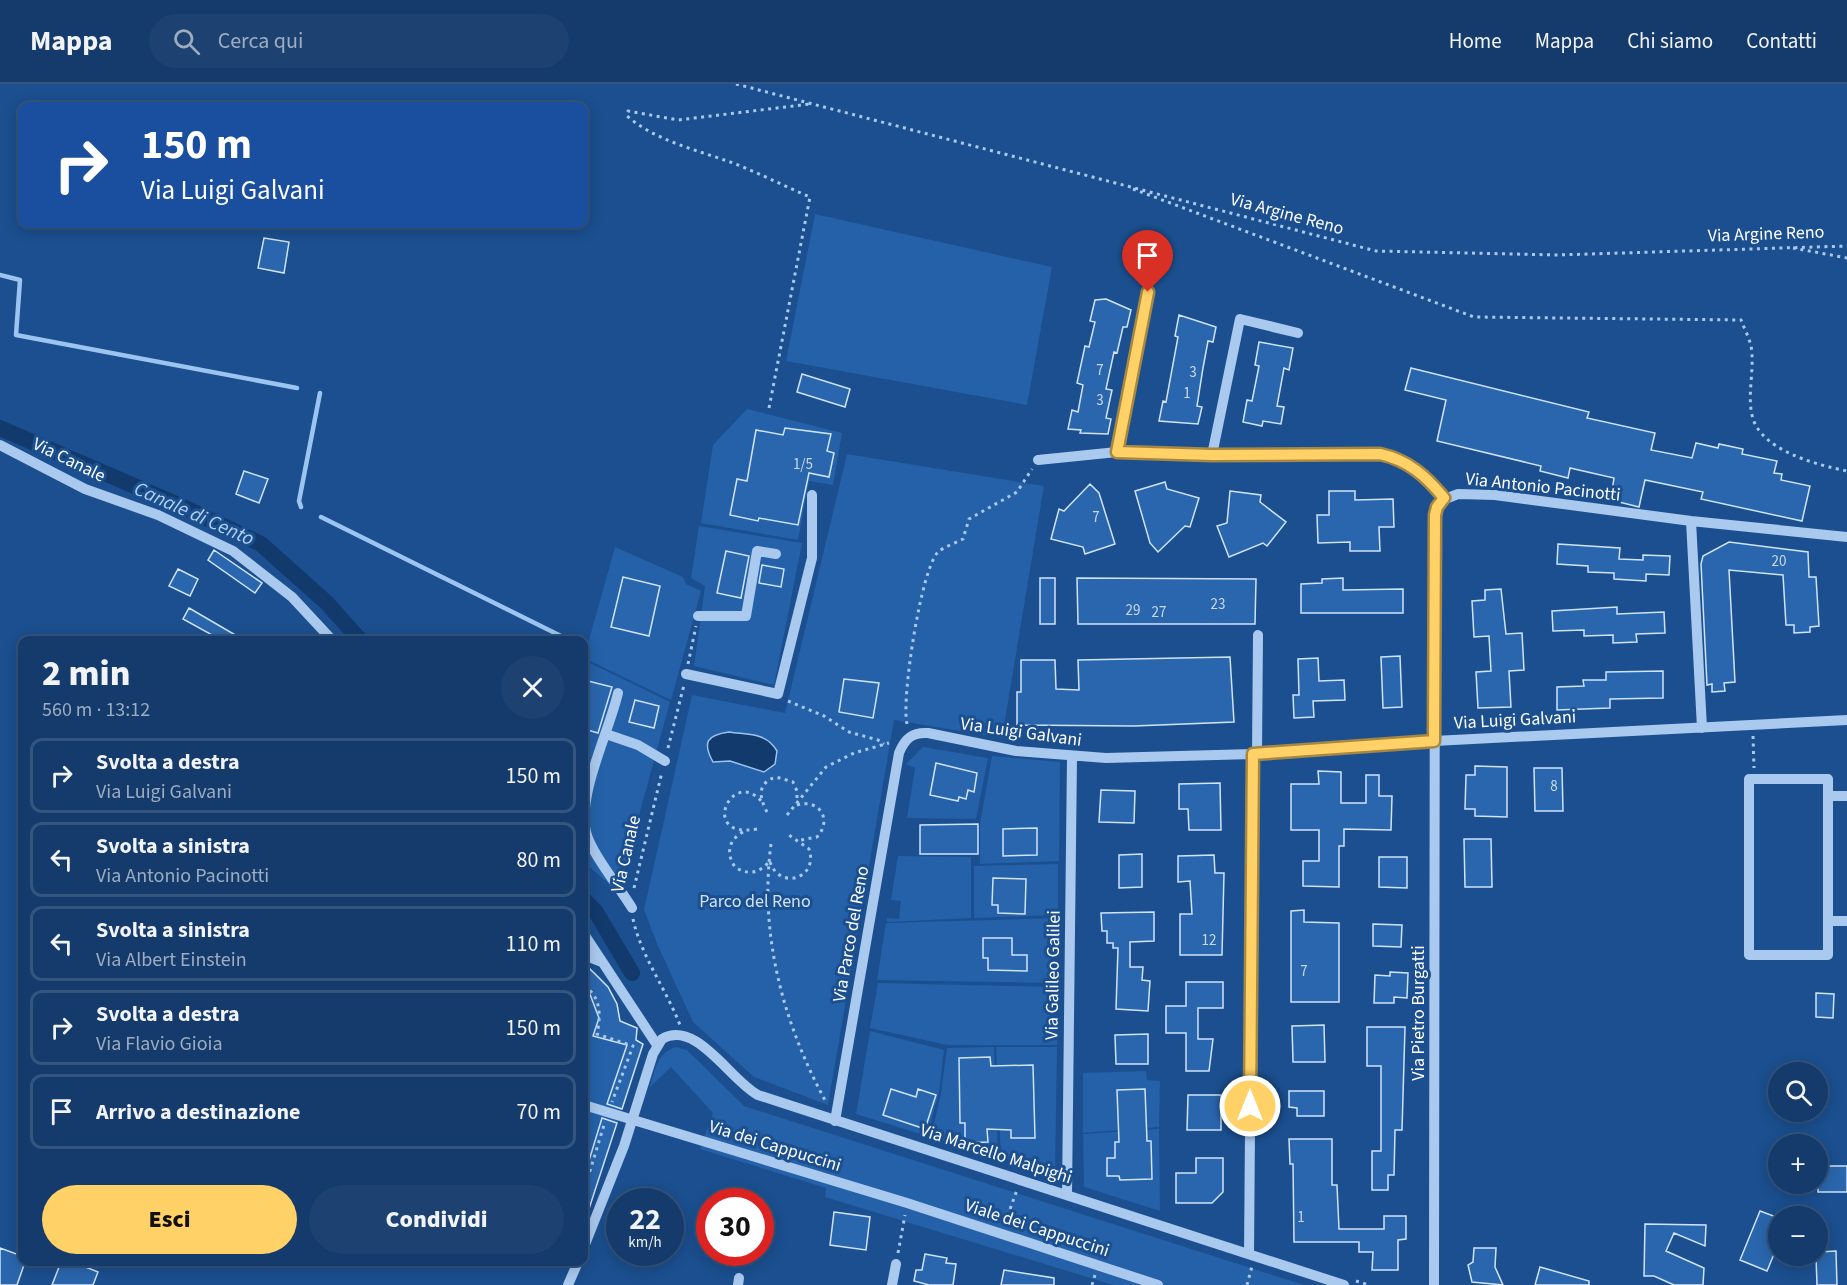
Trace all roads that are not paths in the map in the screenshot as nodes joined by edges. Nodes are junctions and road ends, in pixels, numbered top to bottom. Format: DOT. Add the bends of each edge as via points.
graph roads {
  1 [pos="1148,292"];
  2 [pos="1298,333"];
  3 [pos="0,445"];
  4 [pos="1117,452"];
  5 [pos="1212,455"];
  6 [pos="1038,460"];
  7 [pos="812,495"];
  8 [pos="1444,498"];
  9 [pos="1691,521"];
  10 [pos="1847,537"];
  11 [pos="776,554"];
  12 [pos="698,616"];
  13 [pos="1258,635"];
  14 [pos="328,636"];
  15 [pos="686,674"];
  16 [pos="618,693"];
  17 [pos="1847,720"];
  18 [pos="1702,728"];
  19 [pos="606,735"];
  20 [pos="907,739"];
  21 [pos="1434,741"];
  22 [pos="1255,753"];
  23 [pos="1072,757"];
  24 [pos="665,761"];
  25 [pos="1828,796"];
  26 [pos="1847,796"];
  27 [pos="588,798"];
  28 [pos="588,836"];
  29 [pos="632,908"];
  30 [pos="1828,921"];
  31 [pos="1847,921"];
  32 [pos="588,940"];
  33 [pos="588,957"];
  34 [pos="602,963"];
  35 [pos="657,1045"];
  36 [pos="588,1106"];
  37 [pos="835,1120"];
  38 [pos="633,1121"];
  39 [pos="1067,1194"];
  40 [pos="907,1203"];
  41 [pos="588,1237"];
  42 [pos="1250,1254"];
  43 [pos="896,1264"];
  44 [pos="576,1266"];
  45 [pos="568,1285"];
  46 [pos="892,1285"];
  47 [pos="1158,1285"];
  48 [pos="1344,1285"];
  49 [pos="1434,1285"];
  1 -- 4 [label="street"];
  2 -- 5 [label="street" via="1240,319"];
  3 -- 14 [label="street, Via Canale" via="85,489 158,515 233,551 292,597"];
  4 -- 5 [label="street"];
  4 -- 6 [label="street"];
  5 -- 8 [label="street" via="1380,454 1418,470"];
  7 -- 15 [label="street" via="812,558 778,694"];
  8 -- 9 [label="street, Via Antonio Pacinotti" via="1458,494 1495,495"];
  8 -- 21 [label="street, Via Antonio Pacinotti" via="1435,515"];
  9 -- 10 [label="street, Via Antonio Pacinotti"];
  9 -- 18 [label="street"];
  11 -- 12 [label="street" via="757,551 746,616"];
  13 -- 22 [label="street"];
  16 -- 19 [label="street"];
  17 -- 18 [label="street, Via Luigi Galvani"];
  18 -- 21 [label="street, Via Luigi Galvani"];
  19 -- 24 [label="street"];
  19 -- 27 [label="street"];
  20 -- 23 [label="street, Via Luigi Galvani" via="928,733 989,747"];
  20 -- 37 [label="street, Via Parco del Reno" via="899,753"];
  21 -- 22 [label="street, Via Luigi Galvani"];
  21 -- 49 [label="street, Via Pietro Burgatti"];
  22 -- 23 [label="street, Via Luigi Galvani"];
  22 -- 42 [label="street"];
  23 -- 39 [label="street, Via Galileo Galilei"];
  25 -- 26 [label="street"];
  25 -- 30 [label="street"];
  25 -- 30 [label="street" via="1828,779 1749,779 1749,955 1828,955"];
  28 -- 29 [label="street"];
  30 -- 31 [label="street"];
  32 -- 34 [label="street"];
  33 -- 34 [label="street"];
  34 -- 35 [label="street"];
  35 -- 37 [label="street, Via Marcello Malpighi" via="666,1036 683,1035 701,1044 751,1091"];
  35 -- 38 [label="street"];
  36 -- 38 [label="street, Via dei Cappuccini"];
  37 -- 39 [label="street, Via Marcello Malpighi"];
  38 -- 40 [label="street, Via dei Cappuccini"];
  38 -- 41 [label="street"];
  39 -- 42 [label="street, Via Marcello Malpighi"];
  40 -- 47 [label="street, Viale dei Cappuccini"];
  42 -- 48 [label="street, Via Marcello Malpighi"];
  43 -- 46 [label="street"];
  44 -- 45 [label="street"];
}
